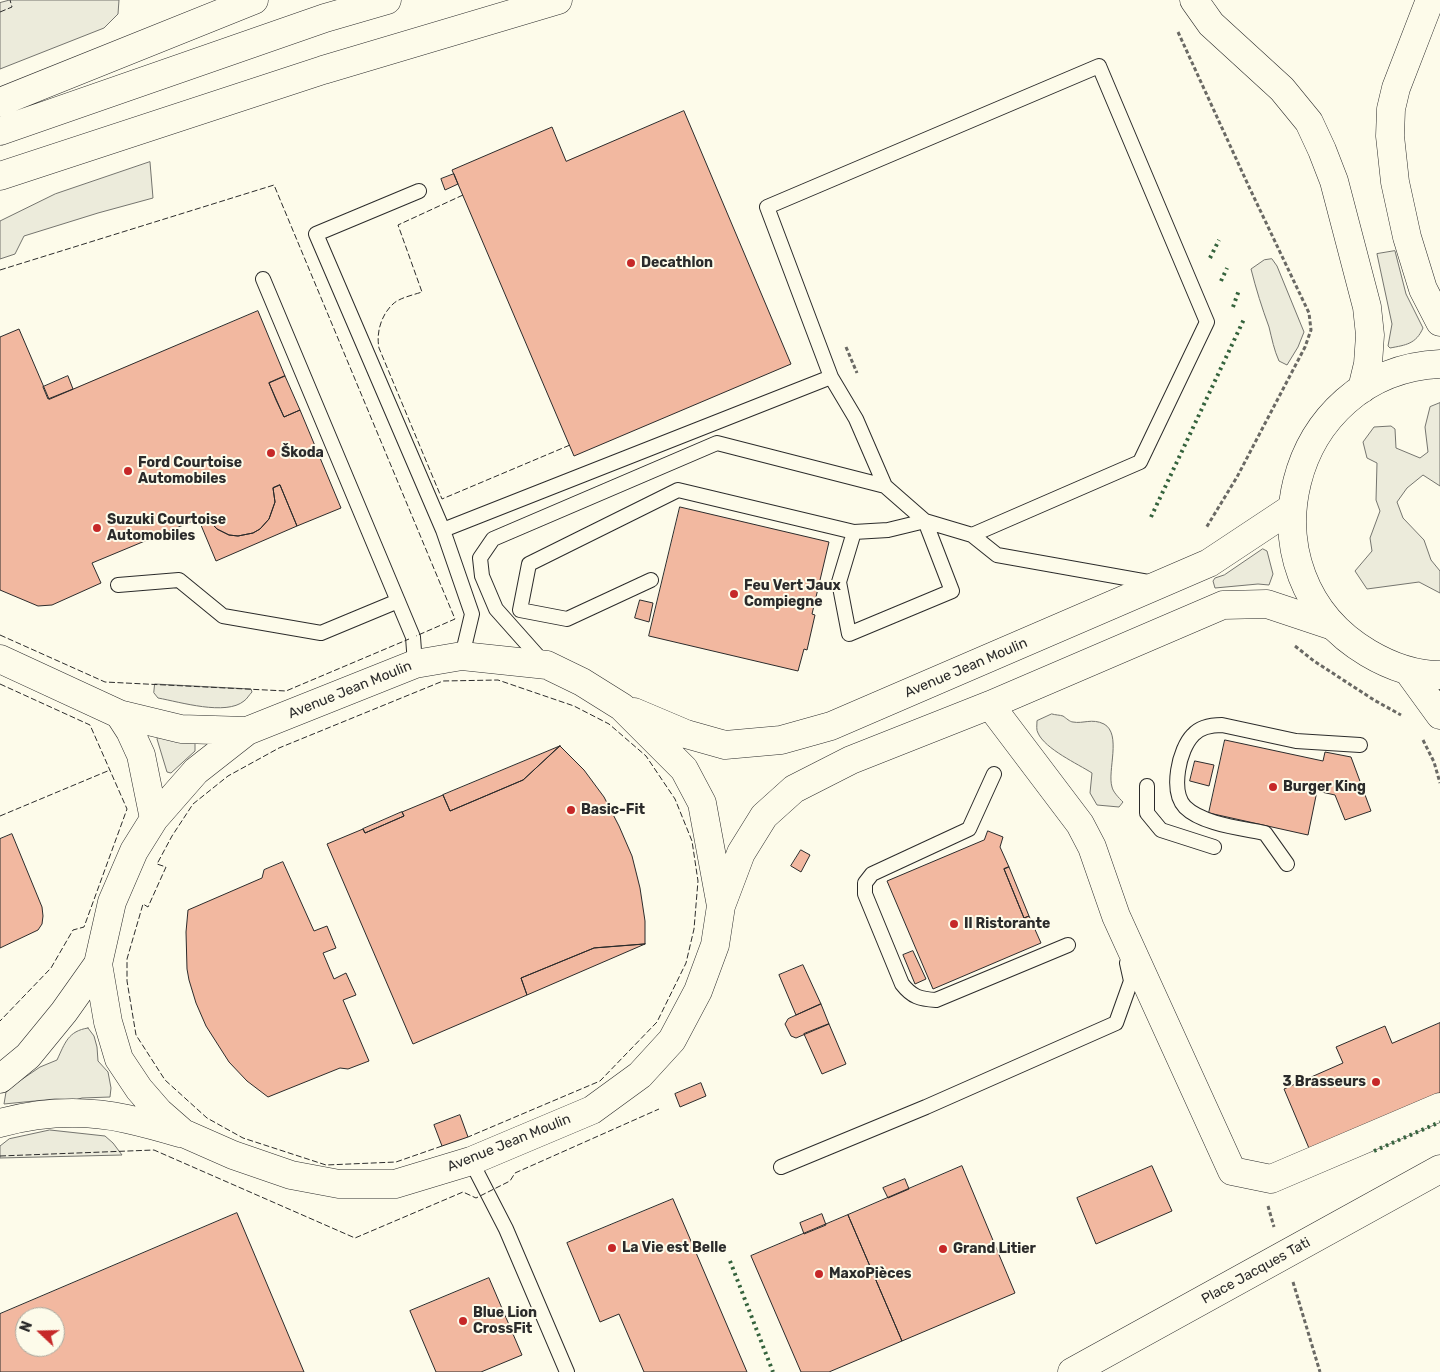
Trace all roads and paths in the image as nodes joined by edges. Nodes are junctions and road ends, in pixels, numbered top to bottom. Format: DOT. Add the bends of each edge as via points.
graph roads {
  1 [pos="254,0"];
  2 [pos="387,0"];
  3 [pos="558,0"];
  4 [pos="1194,0"];
  5 [pos="1430,0"];
  6 [pos="1176,27"];
  7 [pos="0,102"];
  8 [pos="0,131"];
  9 [pos="0,176"];
  10 [pos="419,191"];
  11 [pos="263,279"];
  12 [pos="1440,322"];
  13 [pos="1440,364"];
  14 [pos="831,377"];
  15 [pos="1362,388"];
  16 [pos="885,486"];
  17 [pos="1292,508"];
  18 [pos="925,521"];
  19 [pos="1205,529"];
  20 [pos="443,530"];
  21 [pos="854,532"];
  22 [pos="972,535"];
  23 [pos="651,580"];
  24 [pos="1160,584"];
  25 [pos="118,585"];
  26 [pos="398,601"];
  27 [pos="1333,626"];
  28 [pos="1292,643"];
  29 [pos="462,656"];
  30 [pos="0,659"];
  31 [pos="415,664"];
  32 [pos="547,665"];
  33 [pos="1408,671"];
  34 [pos="1440,675"];
  35 [pos="990,705"];
  36 [pos="622,707"];
  37 [pos="119,714"];
  38 [pos="1440,715"];
  39 [pos="1404,719"];
  40 [pos="248,731"];
  41 [pos="1422,736"];
  42 [pos="1360,745"];
  43 [pos="994,774"];
  44 [pos="1440,783"];
  45 [pos="1147,786"];
  46 [pos="154,819"];
  47 [pos="1214,847"];
  48 [pos="1287,864"];
  49 [pos="721,906"];
  50 [pos="1116,916"];
  51 [pos="1068,945"];
  52 [pos="98,964"];
  53 [pos="0,1079"];
  54 [pos="1440,1107"];
  55 [pos="0,1123"];
  56 [pos="184,1134"];
  57 [pos="471,1161"];
  58 [pos="781,1167"];
  59 [pos="1440,1169"];
  60 [pos="567,1372"];
  61 [pos="1072,1372"];
  1 -- 7 [label="street"];
  2 -- 8 [label="street" via="325,18"];
  3 -- 9 [label="street" via="323,70"];
  4 -- 15 [label="street" via="1210,24 1282,89 1309,122 1322,150 1334,181 1367,307 1370,335"];
  5 -- 12 [label="street" via="1396,88 1390,136 1395,182 1407,237 1423,289"];
  6 -- 19 [label="path" via="1309,313 1311,330 1242,468"];
  10 -- 20 [label="lane" via="316,234"];
  11 -- 26 [label="lane"];
  13 -- 15 [label="street" via="1406,369"];
  14 -- 16 [label="lane" via="856,419"];
  14 -- 20 [label="lane"];
  14 -- 22 [label="lane" via="767,207 1099,66 1207,322 1140,462"];
  15 -- 17 [label="street" via="1321,428 1306,453"];
  16 -- 18 [label="lane"];
  16 -- 32 [label="lane" via="717,443 493,539 480,558 482,576 496,609"];
  17 -- 24 [label="street, Avenue Jean Moulin" via="1210,563"];
  17 -- 27 [label="street" via="1293,540 1300,571 1314,600"];
  18 -- 21 [label="lane" via="888,530"];
  18 -- 21 [label="lane" via="952,591 848,634 839,582"];
  18 -- 22 [label="lane"];
  20 -- 29 [label="lane" via="472,614"];
  21 -- 23 [label="lane" via="678,490 530,564 520,610 567,619"];
  22 -- 24 [label="lane" via="997,555"];
  24 -- 36 [label="street, Avenue Jean Moulin" via="831,726 781,740 726,745 686,734"];
  25 -- 26 [label="lane" via="179,580 223,616 321,633"];
  26 -- 31 [label="lane" via="413,637"];
  27 -- 33 [label="street" via="1355,646 1380,661"];
  27 -- 35 [label="street, Avenue Jean Moulin" via="1267,604 1223,605"];
  28 -- 39 [label="path" via="1314,661"];
  29 -- 31 [label="street, Avenue Jean Moulin"];
  29 -- 32 [label="street, Avenue Jean Moulin"];
  30 -- 37 [label="street, Avenue Jean Moulin"];
  31 -- 40 [label="street, Avenue Jean Moulin"];
  32 -- 36 [label="street, Avenue Jean Moulin"];
  33 -- 34 [label="street"];
  33 -- 38 [label="street"];
  35 -- 49 [label="street, Avenue Jean Moulin" via="851,760 794,789 764,816 741,852"];
  35 -- 50 [label="street" via="1080,824 1092,847"];
  36 -- 49 [label="street, Avenue Jean Moulin" via="684,769 702,802"];
  37 -- 40 [label="street, Avenue Jean Moulin" via="181,729"];
  37 -- 46 [label="street" via="141,755"];
  40 -- 46 [label="street, Avenue Jean Moulin" via="196,771"];
  41 -- 44 [label="path"];
  42 -- 48 [label="lane" via="1296,741 1211,725 1194,733 1183,748 1177,788 1184,805 1199,818 1265,833"];
  43 -- 51 [label="lane" via="969,829 872,874 865,884 865,894 902,984 910,994 936,1000"];
  45 -- 47 [label="lane" via="1148,813 1161,830"];
  46 -- 52 [label="street, Avenue Jean Moulin" via="134,851 112,902"];
  49 -- 57 [label="street, Avenue Jean Moulin" via="714,945 698,991 672,1040 640,1075 592,1110"];
  50 -- 54 [label="street" via="1232,1171 1271,1179"];
  50 -- 58 [label="lane" via="1131,981 1116,1023"];
  52 -- 53 [label="street, Avenue Jean Moulin" via="28,1056"];
  52 -- 56 [label="street, Avenue Jean Moulin" via="108,1022 119,1060 139,1090"];
  55 -- 56 [label="street, Avenue Jean Moulin" via="25,1117 79,1113 126,1118"];
  56 -- 57 [label="street, Avenue Jean Moulin" via="291,1175 339,1184 395,1184"];
  57 -- 60 [label="lane" via="506,1230"];
  59 -- 61 [label="street, Place Jacques Tati"];
}
